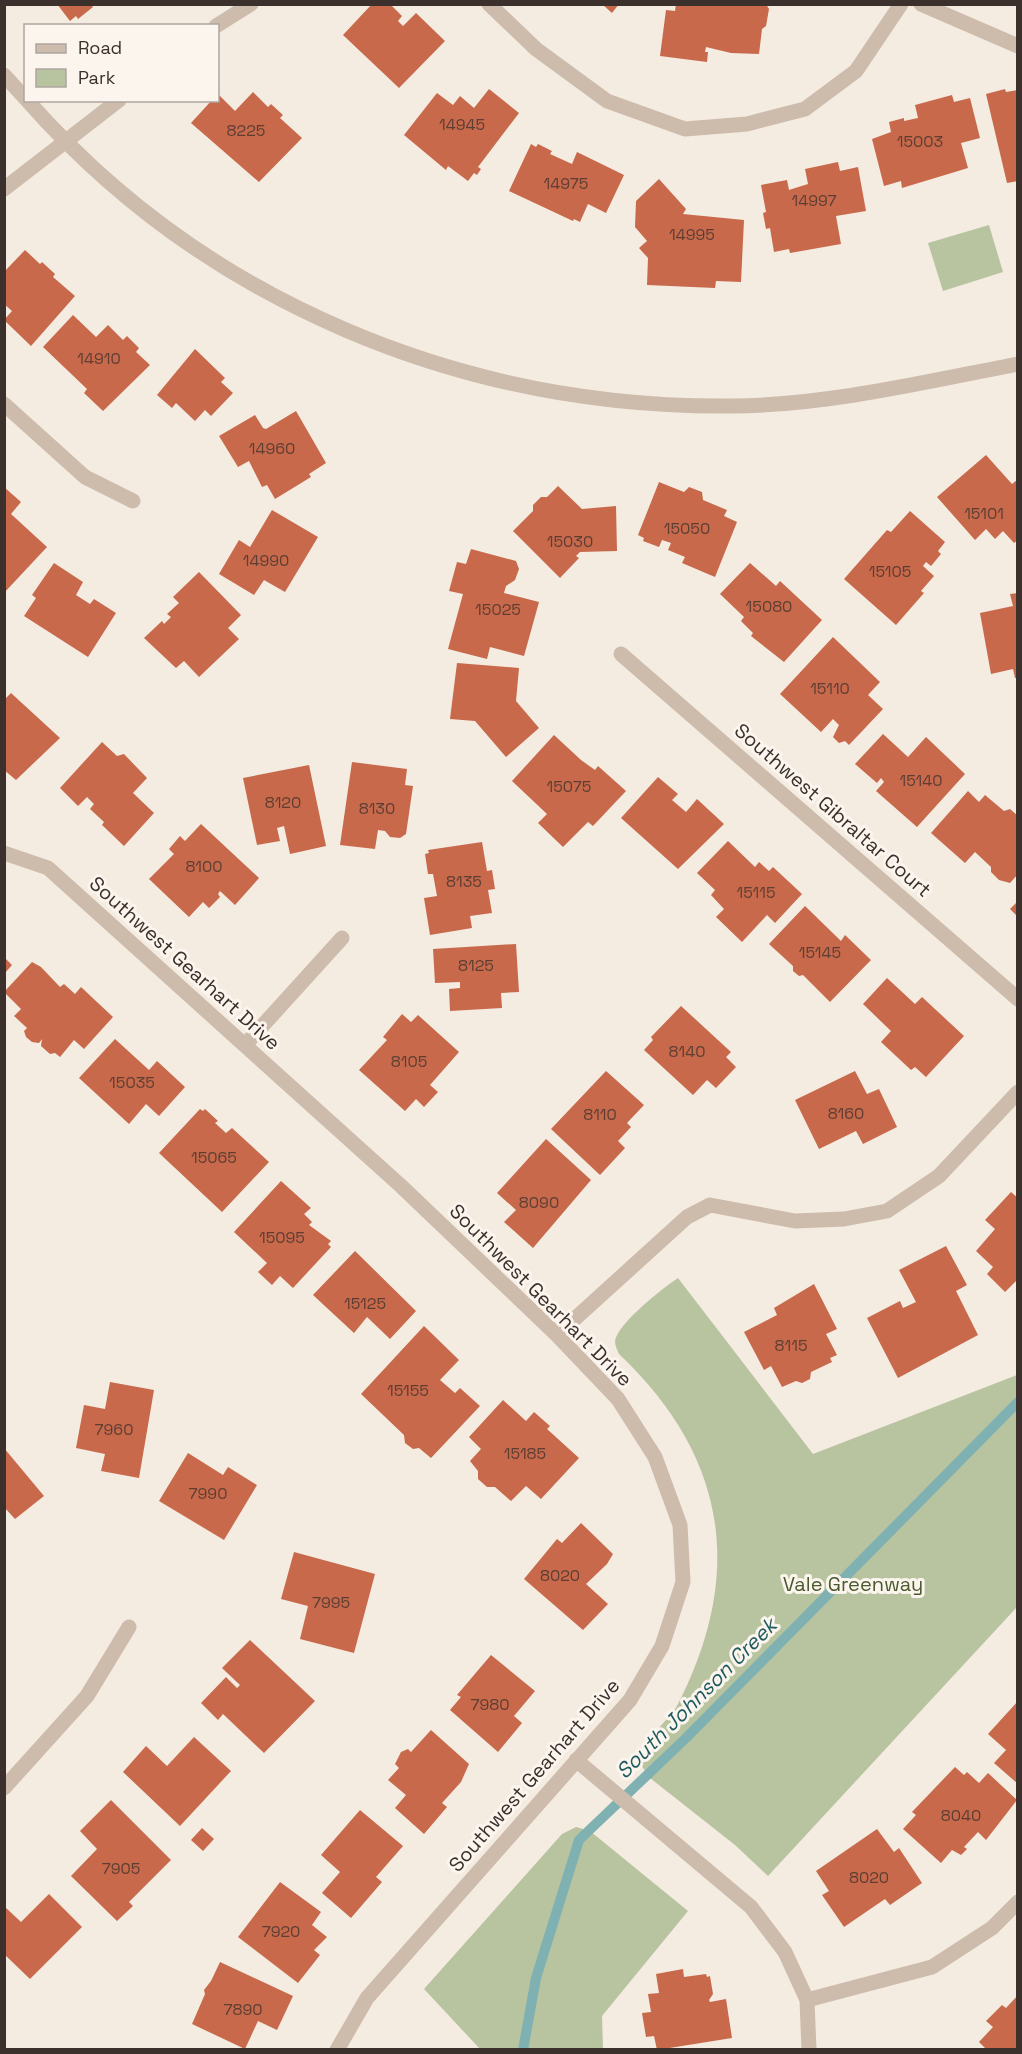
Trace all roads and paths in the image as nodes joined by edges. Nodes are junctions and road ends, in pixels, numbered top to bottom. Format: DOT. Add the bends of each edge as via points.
graph roads {
  1 [pos="250,4"];
  2 [pos="489,4"];
  3 [pos="901,4"];
  4 [pos="921,4"];
  5 [pos="219,24"];
  6 [pos="1017,46"];
  7 [pos="4,75"];
  8 [pos="24,98"];
  9 [pos="28,102"];
  10 [pos="116,102"];
  11 [pos="66,141"];
  12 [pos="4,189"];
  13 [pos="1017,364"];
  14 [pos="4,404"];
  15 [pos="134,501"];
  16 [pos="621,654"];
  17 [pos="4,853"];
  18 [pos="342,938"];
  19 [pos="1017,999"];
  20 [pos="245,1045"];
  21 [pos="1017,1092"];
  22 [pos="557,1335"];
  23 [pos="129,1627"];
  24 [pos="576,1760"];
  25 [pos="4,1788"];
  26 [pos="1017,1902"];
  27 [pos="807,2000"];
  28 [pos="337,2049"];
  29 [pos="809,2049"];
  1 -- 5 [label="street"];
  2 -- 3 [label="street" via="536,49 607,101 685,129 747,124 805,109 856,71"];
  4 -- 6 [label="street"];
  7 -- 8 [label="street"];
  9 -- 11 [label="street"];
  10 -- 11 [label="street"];
  11 -- 12 [label="street"];
  11 -- 13 [label="street" via="112,185 169,230 277,299 358,336 482,378 606,401 733,406 848,396"];
  14 -- 15 [label="street" via="85,477"];
  16 -- 19 [label="street, Southwest Gibraltar Court"];
  17 -- 20 [label="street, Southwest Gearhart Drive" via="48,868"];
  18 -- 20 [label="street"];
  20 -- 22 [label="street, Southwest Gearhart Drive"];
  21 -- 22 [label="street" via="939,1176 887,1211 844,1219 795,1221 710,1205 687,1217"];
  22 -- 24 [label="street, Southwest Gearhart Drive" via="618,1399 655,1457 680,1525 683,1582 662,1646 630,1700"];
  23 -- 25 [label="street" via="87,1696"];
  24 -- 27 [label="street" via="751,1907 785,1952"];
  24 -- 28 [label="street, Southwest Gearhart Drive" via="367,1998"];
  26 -- 27 [label="street" via="992,1928 932,1967"];
  27 -- 29 [label="street"];
}
